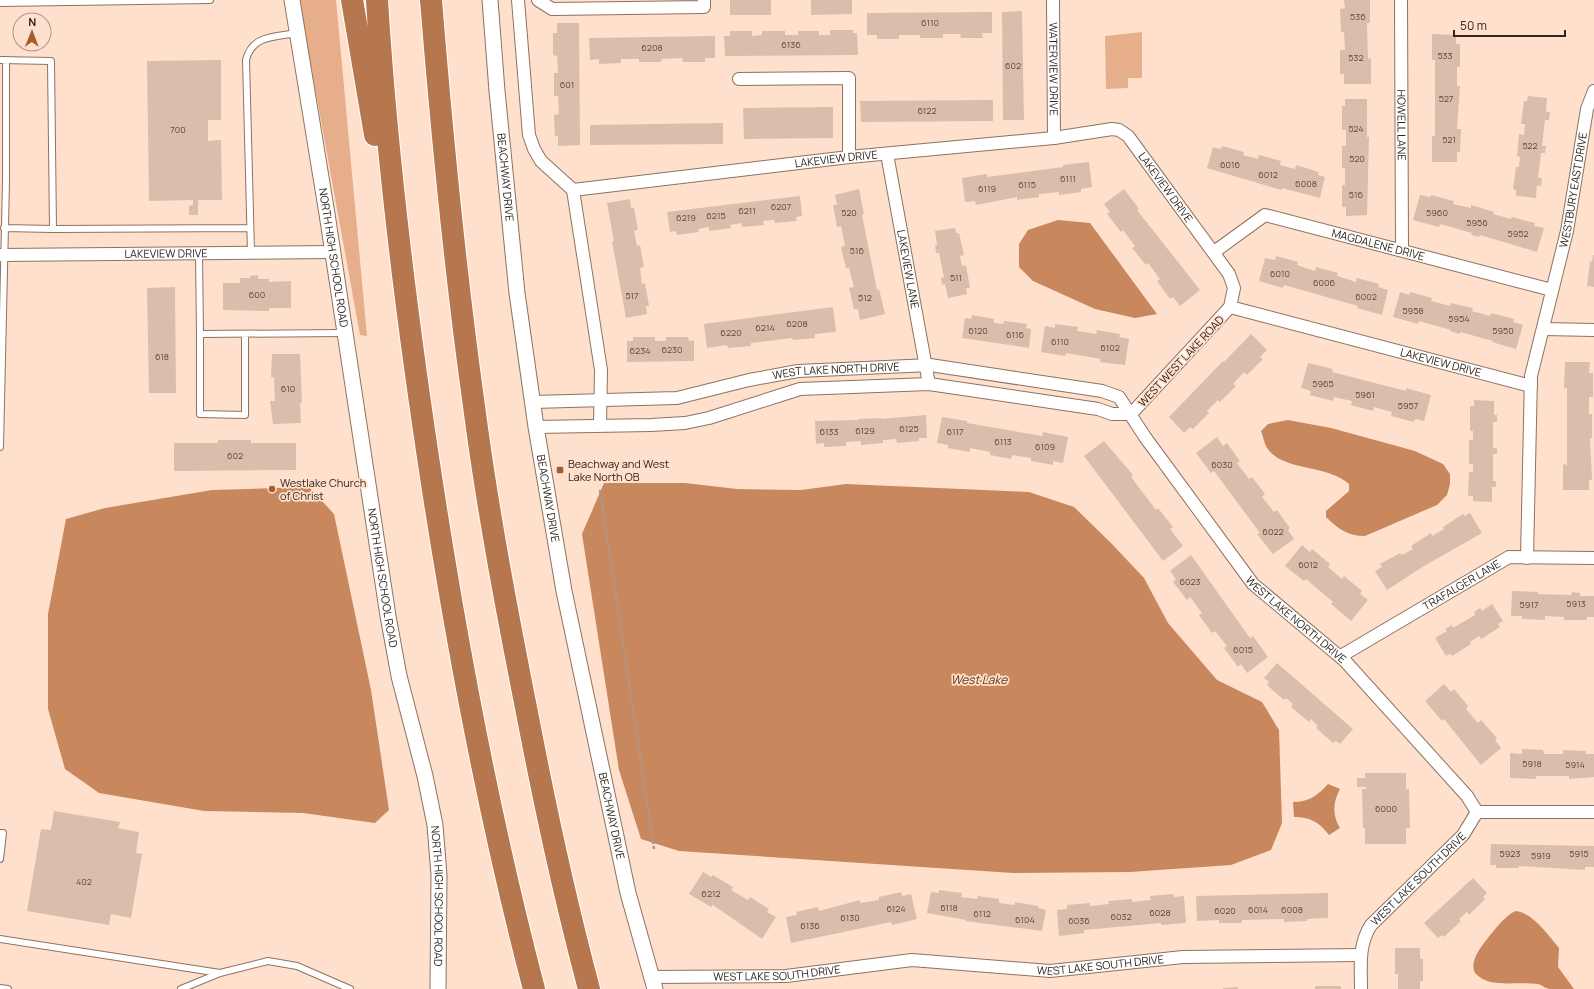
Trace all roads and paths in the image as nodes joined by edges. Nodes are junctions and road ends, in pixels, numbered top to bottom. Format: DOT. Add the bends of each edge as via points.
graph roads {
  1 [pos="201,0"];
  2 [pos="210,0"];
  3 [pos="292,0"];
  4 [pos="352,0"];
  5 [pos="377,0"];
  6 [pos="431,0"];
  7 [pos="490,0"];
  8 [pos="518,0"];
  9 [pos="538,0"];
  10 [pos="704,0"];
  11 [pos="1053,0"];
  12 [pos="1401,0"];
  13 [pos="34,1"];
  14 [pos="0,3"];
  15 [pos="297,33"];
  16 [pos="3,60"];
  17 [pos="739,79"];
  18 [pos="1594,91"];
  19 [pos="1054,138"];
  20 [pos="887,154"];
  21 [pos="849,157"];
  22 [pos="3,181"];
  23 [pos="573,190"];
  24 [pos="4,228"];
  25 [pos="250,228"];
  26 [pos="53,229"];
  27 [pos="1402,250"];
  28 [pos="251,252"];
  29 [pos="333,252"];
  30 [pos="1214,252"];
  31 [pos="199,253"];
  32 [pos="2,255"];
  33 [pos="1552,290"];
  34 [pos="1230,307"];
  35 [pos="406,309"];
  36 [pos="1543,329"];
  37 [pos="1594,330"];
  38 [pos="345,333"];
  39 [pos="200,334"];
  40 [pos="245,334"];
  41 [pos="926,366"];
  42 [pos="929,384"];
  43 [pos="1531,386"];
  44 [pos="600,400"];
  45 [pos="533,402"];
  46 [pos="1131,414"];
  47 [pos="600,425"];
  48 [pos="536,427"];
  49 [pos="0,447"];
  50 [pos="600,490"];
  51 [pos="1527,558"];
  52 [pos="1594,558"];
  53 [pos="1341,656"];
  54 [pos="1477,812"];
  55 [pos="1594,812"];
  56 [pos="0,833"];
  57 [pos="654,849"];
  58 [pos="0,859"];
  59 [pos="0,939"];
  60 [pos="1361,955"];
  61 [pos="220,973"];
  62 [pos="653,983"];
  63 [pos="0,988"];
  64 [pos="8,989"];
  65 [pos="180,989"];
  66 [pos="350,989"];
  67 [pos="438,989"];
  68 [pos="534,989"];
  69 [pos="589,989"];
  70 [pos="1361,989"];
  1 -- 2 [label="lane"];
  1 -- 13 [label="lane"];
  3 -- 15 [label="street, NORTH HIGH SCHOOL ROAD"];
  4 -- 35 [label="highway"];
  5 -- 35 [label="highway" via="391,180"];
  6 -- 69 [label="highway" via="448,199 474,407 490,509 536,759 558,865"];
  7 -- 45 [label="street, BEACHWAY DRIVE" via="517,293"];
  8 -- 23 [label="street" via="529,129 533,146 545,166"];
  9 -- 10 [label="street" via="552,9 704,7"];
  11 -- 19 [label="street, WATERVIEW DRIVE"];
  12 -- 27 [label="street, HOWELL LANE"];
  13 -- 14 [label="lane"];
  15 -- 25 [label="lane" via="260,40 249,51 246,60"];
  15 -- 29 [label="street, NORTH HIGH SCHOOL ROAD"];
  16 -- 22 [label="lane"];
  16 -- 26 [label="lane" via="51,60"];
  17 -- 21 [label="street" via="849,78"];
  18 -- 33 [label="street, WESTBURY EAST DRIVE" via="1587,109 1567,231"];
  19 -- 20 [label="street, LAKEVIEW DRIVE"];
  19 -- 30 [label="street, LAKEVIEW DRIVE" via="1112,129 1124,132"];
  20 -- 21 [label="street, LAKEVIEW DRIVE"];
  20 -- 41 [label="street, LAKEVIEW LANE"];
  21 -- 23 [label="street, LAKEVIEW DRIVE"];
  22 -- 24 [label="lane"];
  23 -- 44 [label="street" via="601,370"];
  24 -- 26 [label="lane"];
  24 -- 32 [label="lane"];
  25 -- 26 [label="lane"];
  25 -- 28 [label="lane"];
  27 -- 30 [label="street, MAGDALENE DRIVE" via="1265,215"];
  27 -- 33 [label="street, MAGDALENE DRIVE"];
  28 -- 29 [label="street, LAKEVIEW DRIVE"];
  28 -- 31 [label="street, LAKEVIEW DRIVE"];
  29 -- 38 [label="street, NORTH HIGH SCHOOL ROAD"];
  30 -- 34 [label="street, LAKEVIEW DRIVE" via="1232,280 1234,296"];
  31 -- 32 [label="street, LAKEVIEW DRIVE"];
  31 -- 39 [label="lane"];
  32 -- 49 [label="lane"];
  33 -- 36 [label="street, WESTBURY EAST DRIVE"];
  34 -- 43 [label="street, LAKEVIEW DRIVE"];
  34 -- 46 [label="street, WEST WEST LAKE ROAD"];
  35 -- 68 [label="highway" via="450,596 492,805"];
  36 -- 37 [label="street"];
  36 -- 43 [label="street" via="1531,376"];
  38 -- 40 [label="lane"];
  38 -- 67 [label="street, NORTH HIGH SCHOOL ROAD" via="394,650 435,825 439,875"];
  39 -- 40 [label="lane"];
  39 -- 40 [label="lane" via="200,414 245,415"];
  41 -- 42 [label="street, LAKEVIEW LANE"];
  41 -- 44 [label="street, WEST LAKE NORTH DRIVE" via="798,371 687,396 656,400"];
  41 -- 46 [label="street, WEST LAKE NORTH DRIVE" via="1102,391 1119,397"];
  42 -- 46 [label="street, WEST LAKE NORTH DRIVE" via="1098,409 1112,414"];
  42 -- 47 [label="street, WEST LAKE NORTH DRIVE" via="800,389 695,421 651,425"];
  43 -- 51 [label="street"];
  44 -- 45 [label="street, WEST LAKE NORTH DRIVE"];
  44 -- 47 [label="street"];
  45 -- 48 [label="street, BEACHWAY DRIVE"];
  46 -- 53 [label="street, WEST LAKE NORTH DRIVE" via="1145,437 1253,584"];
  47 -- 48 [label="street, WEST LAKE NORTH DRIVE"];
  48 -- 62 [label="street, BEACHWAY DRIVE" via="564,591 628,893"];
  50 -- 57 [label="path"];
  51 -- 52 [label="street, TRAFALGER LANE"];
  51 -- 53 [label="street, TRAFALGER LANE" via="1509,557"];
  53 -- 54 [label="street, WEST LAKE NORTH DRIVE" via="1467,796"];
  54 -- 55 [label="street"];
  54 -- 60 [label="street, WEST LAKE SOUTH DRIVE" via="1463,835 1371,925 1362,943"];
  56 -- 58 [label="lane" via="3,833"];
  59 -- 61 [label="lane"];
  60 -- 62 [label="street, WEST LAKE SOUTH DRIVE" via="1183,957 1050,970 912,960 786,976"];
  60 -- 70 [label="street"];
  61 -- 65 [label="lane"];
  61 -- 66 [label="lane" via="268,961 297,966"];
  63 -- 64 [label="lane"];
}
